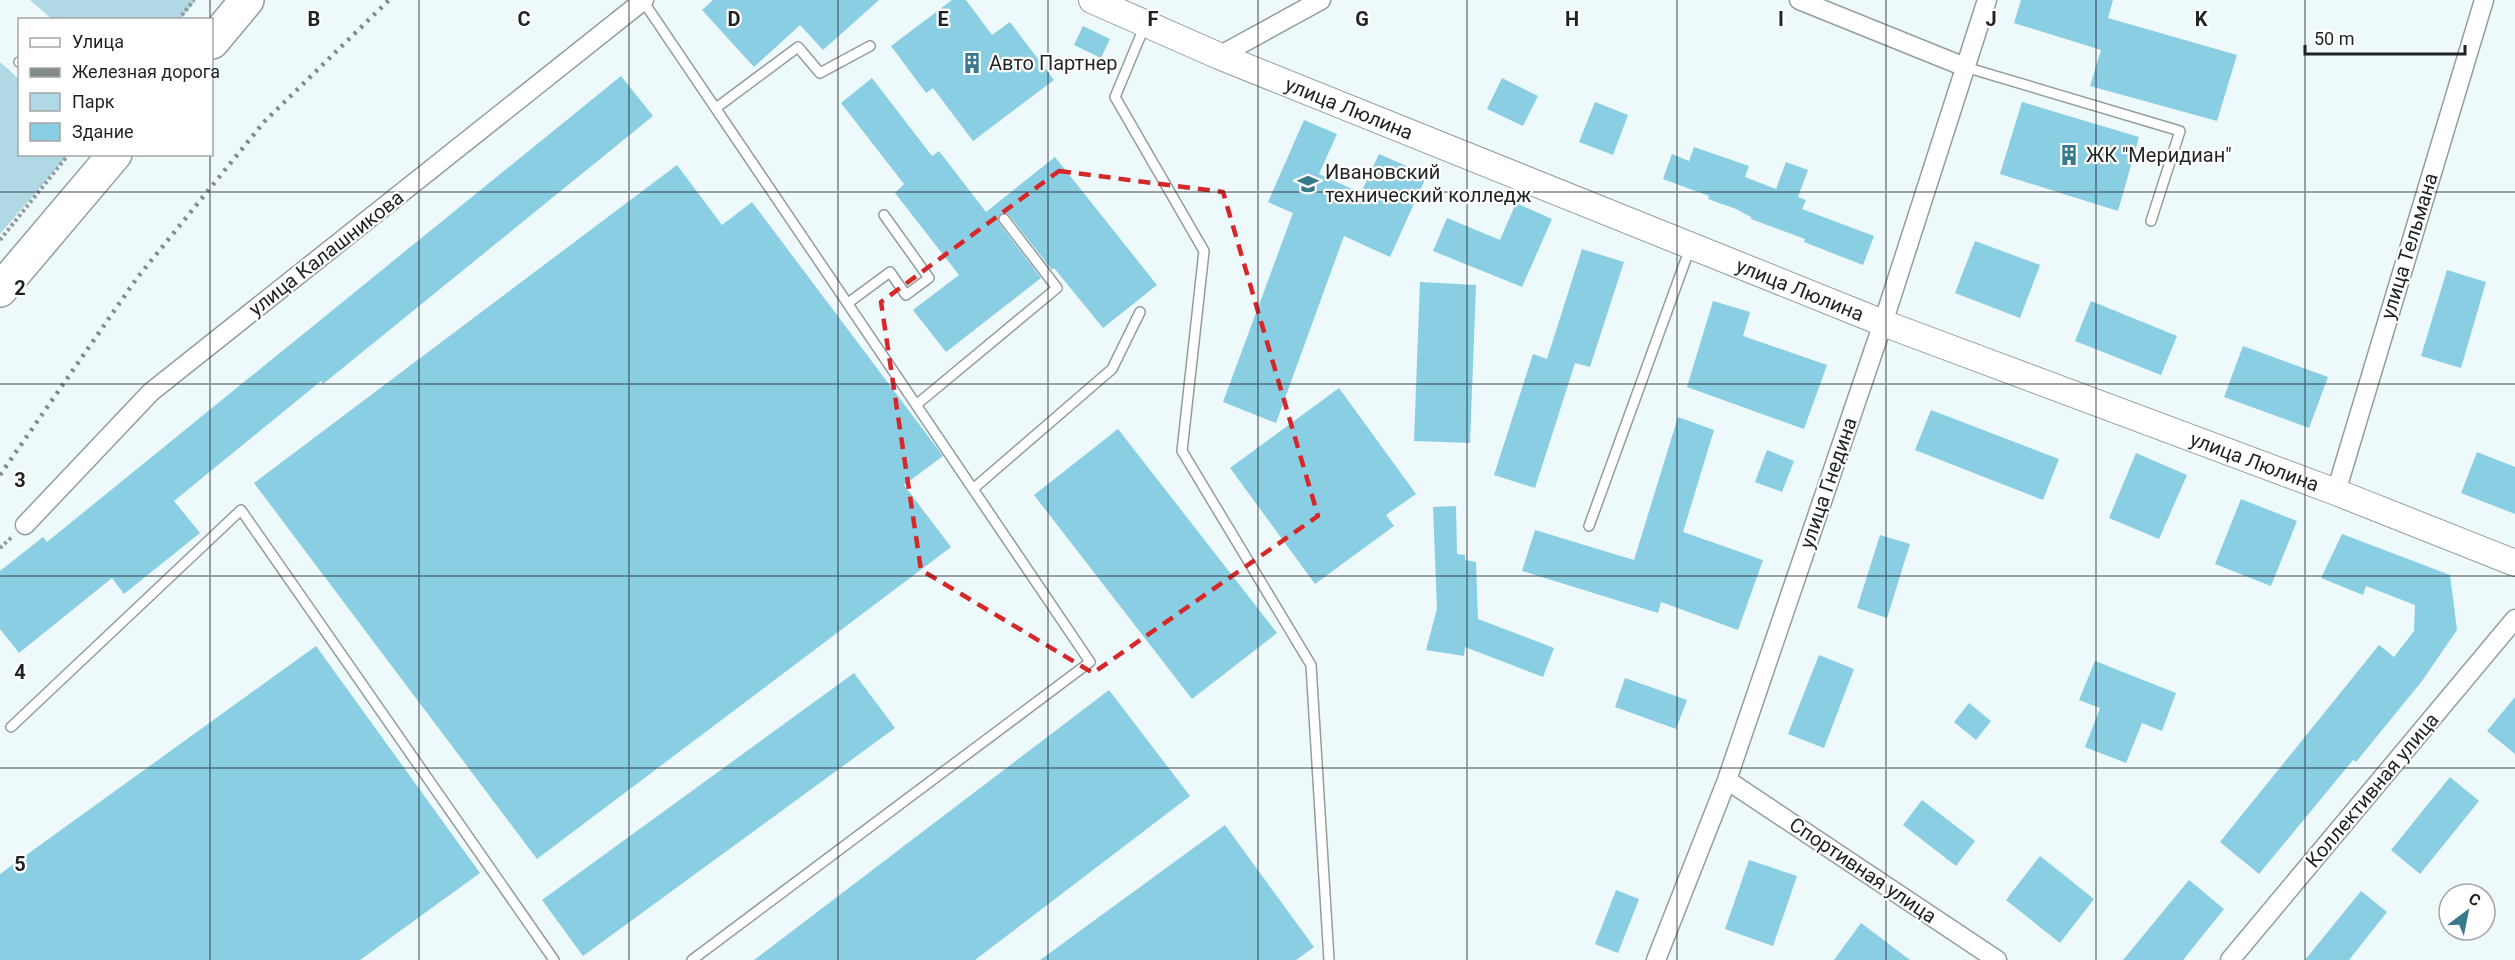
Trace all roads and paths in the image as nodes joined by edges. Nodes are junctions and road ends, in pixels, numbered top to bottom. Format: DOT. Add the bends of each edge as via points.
graph roads {
  1 [pos="194,0"];
  2 [pos="220,0"];
  3 [pos="247,0"];
  4 [pos="1092,0"];
  5 [pos="1321,0"];
  6 [pos="1799,0"];
  7 [pos="1987,0"];
  8 [pos="2484,0"];
  9 [pos="643,1"];
  10 [pos="180,18"];
  11 [pos="206,18"];
  12 [pos="1145,24"];
  13 [pos="213,41"];
  14 [pos="870,46"];
  15 [pos="1219,56"];
  16 [pos="1965,67"];
  17 [pos="716,108"];
  18 [pos="67,156"];
  19 [pos="87,156"];
  20 [pos="113,156"];
  21 [pos="884,215"];
  22 [pos="1004,219"];
  23 [pos="2151,221"];
  24 [pos="0,240"];
  25 [pos="1691,246"];
  26 [pos="0,259"];
  27 [pos="0,290"];
  28 [pos="848,303"];
  29 [pos="1140,312"];
  30 [pos="1883,323"];
  31 [pos="916,405"];
  32 [pos="973,489"];
  33 [pos="2336,492"];
  34 [pos="26,525"];
  35 [pos="1589,526"];
  36 [pos="2515,563"];
  37 [pos="2515,619"];
  38 [pos="10,727"];
  39 [pos="1727,780"];
  40 [pos="554,960"];
  41 [pos="692,960"];
  42 [pos="1329,960"];
  43 [pos="1656,960"];
  44 [pos="1997,960"];
  45 [pos="2230,960"];
  1 -- 10 [label="path"];
  2 -- 11 [label="highway"];
  3 -- 13 [label="highway"];
  4 -- 12 [label="main road, улица Люлина"];
  5 -- 15 [label="street"];
  6 -- 16 [label="street"];
  7 -- 16 [label="street, улица Гнедина"];
  8 -- 33 [label="street, улица Тельмана"];
  9 -- 17 [label="lane"];
  9 -- 34 [label="street, улица Калашникова" via="151,392"];
  12 -- 15 [label="main road, улица Люлина"];
  12 -- 42 [label="lane" via="1114,97 1204,251 1182,451 1311,665"];
  14 -- 17 [label="lane" via="820,73 798,47"];
  15 -- 25 [label="main road, улица Люлина"];
  16 -- 23 [label="lane" via="2180,131"];
  16 -- 30 [label="street, улица Гнедина"];
  17 -- 28 [label="lane"];
  18 -- 24 [label="path"];
  19 -- 26 [label="highway"];
  20 -- 27 [label="highway"];
  21 -- 28 [label="lane" via="928,278 906,295 890,272"];
  22 -- 31 [label="lane" via="1057,288"];
  25 -- 30 [label="main road, улица Люлина"];
  25 -- 35 [label="lane"];
  28 -- 31 [label="lane"];
  29 -- 32 [label="lane" via="1112,369"];
  30 -- 33 [label="main road, улица Люлина"];
  30 -- 39 [label="street, улица Гнедина"];
  31 -- 32 [label="lane"];
  32 -- 41 [label="lane" via="1090,662"];
  33 -- 36 [label="main road, улица Люлина"];
  37 -- 45 [label="street, Коллективная улица"];
  38 -- 40 [label="lane" via="241,510"];
  39 -- 43 [label="street, улица Гнедина"];
  39 -- 44 [label="street, Спортивная улица"];
}
